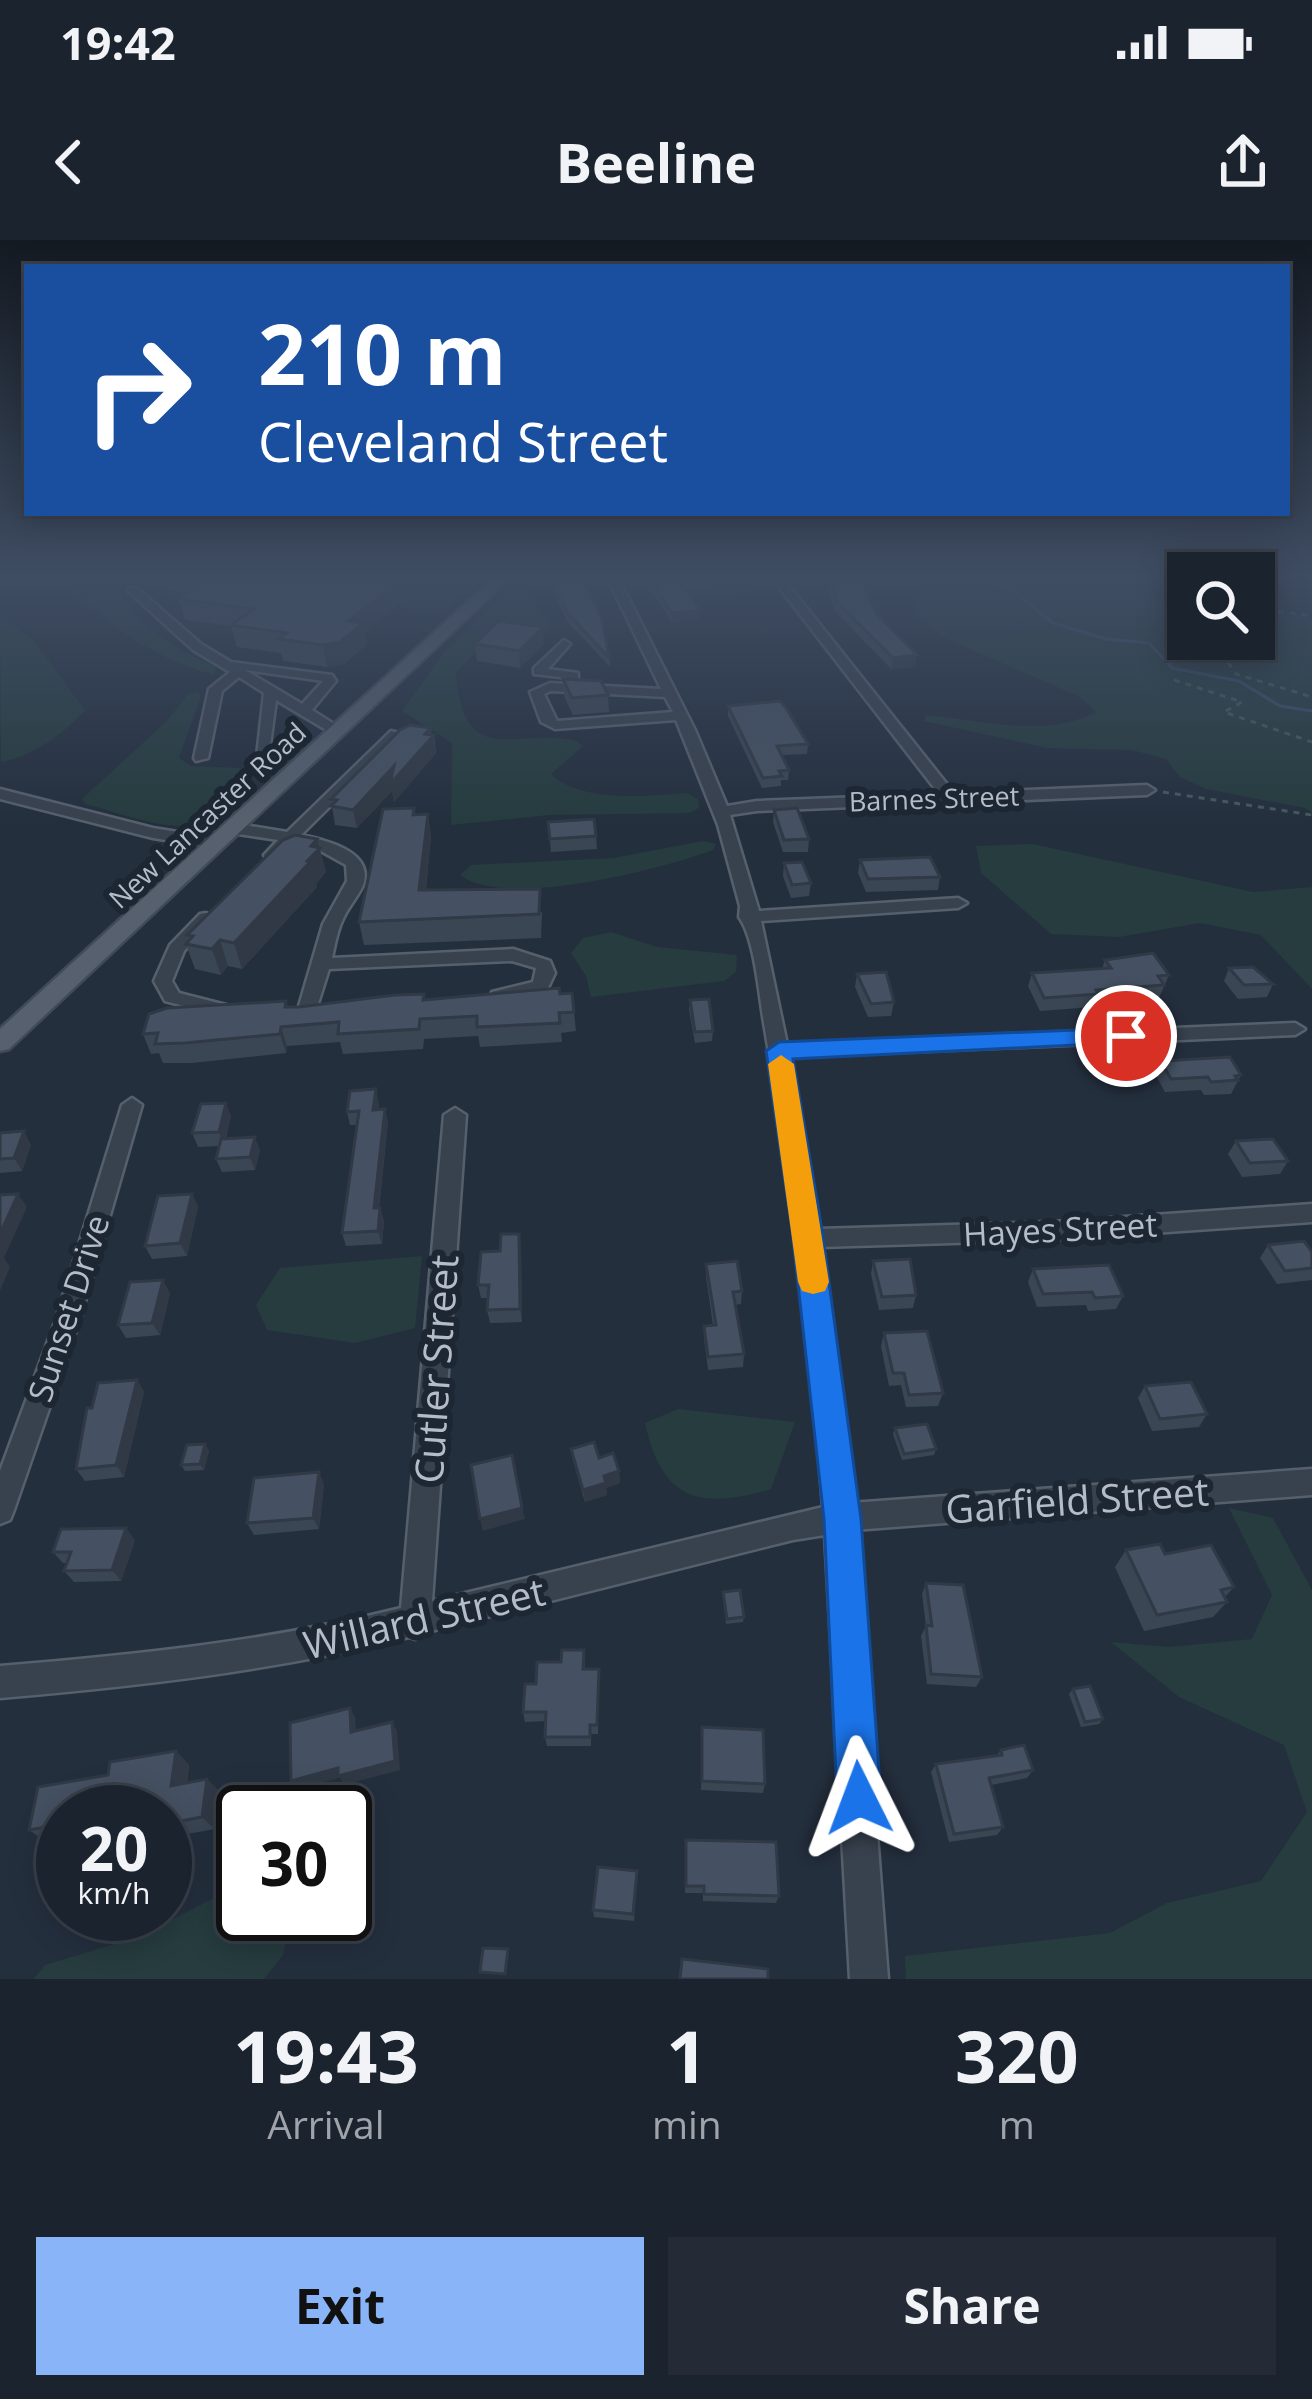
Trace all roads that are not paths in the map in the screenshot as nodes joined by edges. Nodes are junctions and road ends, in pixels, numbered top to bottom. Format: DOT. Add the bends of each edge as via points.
graph roads {
  1 [pos="216,658"];
  2 [pos="417,658"];
  3 [pos="551,658"];
  4 [pos="653,658"];
  5 [pos="839,658"];
  6 [pos="231,668"];
  7 [pos="668,688"];
  8 [pos="271,692"];
  9 [pos="303,711"];
  10 [pos="681,716"];
  11 [pos="338,731"];
  12 [pos="396,734"];
  13 [pos="262,753"];
  14 [pos="201,758"];
  15 [pos="1147,790"];
  16 [pos="0,794"];
  17 [pos="950,798"];
  18 [pos="721,812"];
  19 [pos="232,828"];
  20 [pos="290,838"];
  21 [pos="215,843"];
  22 [pos="250,876"];
  23 [pos="958,903"];
  24 [pos="220,905"];
  25 [pos="748,916"];
  26 [pos="324,964"];
  27 [pos="486,997"];
  28 [pos="334,1005"];
  29 [pos="309,1006"];
  30 [pos="287,1008"];
  31 [pos="246,1010"];
  32 [pos="1295,1029"];
  33 [pos="0,1043"];
  34 [pos="779,1051"];
  35 [pos="132,1105"];
  36 [pos="455,1115"];
  37 [pos="1312,1214"];
  38 [pos="808,1238"];
  39 [pos="1312,1481"];
  40 [pos="0,1510"];
  41 [pos="842,1519"];
  42 [pos="416,1624"];
  43 [pos="0,1682"];
  44 [pos="869,1979"];
  1 -- 6 [label="street"];
  2 -- 11 [label="main road, New Lancaster Road"];
  3 -- 7 [label="street" via="539,671"];
  4 -- 7 [label="street"];
  5 -- 17 [label="street"];
  6 -- 8 [label="street"];
  6 -- 9 [label="street" via="327,678"];
  6 -- 14 [label="street" via="216,689"];
  7 -- 10 [label="street"];
  7 -- 10 [label="street" via="537,692 555,725"];
  8 -- 9 [label="street"];
  8 -- 13 [label="street"];
  9 -- 11 [label="street"];
  10 -- 18 [label="street"];
  11 -- 19 [label="main road, New Lancaster Road"];
  12 -- 20 [label="street"];
  15 -- 17 [label="street, Barnes Street"];
  16 -- 21 [label="street"];
  17 -- 18 [label="street, Barnes Street"];
  18 -- 25 [label="street"];
  19 -- 20 [label="street"];
  19 -- 21 [label="main road, New Lancaster Road"];
  20 -- 22 [label="street"];
  20 -- 26 [label="street" via="346,854 356,866"];
  21 -- 33 [label="main road, New Lancaster Road"];
  23 -- 25 [label="street"];
  24 -- 31 [label="street" via="176,949 164,980 172,997 190,1005"];
  25 -- 34 [label="street"];
  26 -- 27 [label="street" via="513,955 544,965 540,986"];
  26 -- 29 [label="street"];
  28 -- 29 [label="street"];
  29 -- 30 [label="street"];
  32 -- 34 [label="street"];
  34 -- 38 [label="street"];
  35 -- 40 [label="street, Sunset Drive"];
  36 -- 42 [label="street, Cutler Street"];
  37 -- 38 [label="street, Hayes Street"];
  38 -- 41 [label="street"];
  39 -- 41 [label="street, Garfield Street"];
  41 -- 42 [label="street, Willard Street"];
  41 -- 44 [label="street"];
  42 -- 43 [label="street, Willard Street" via="154,1669"];
}
